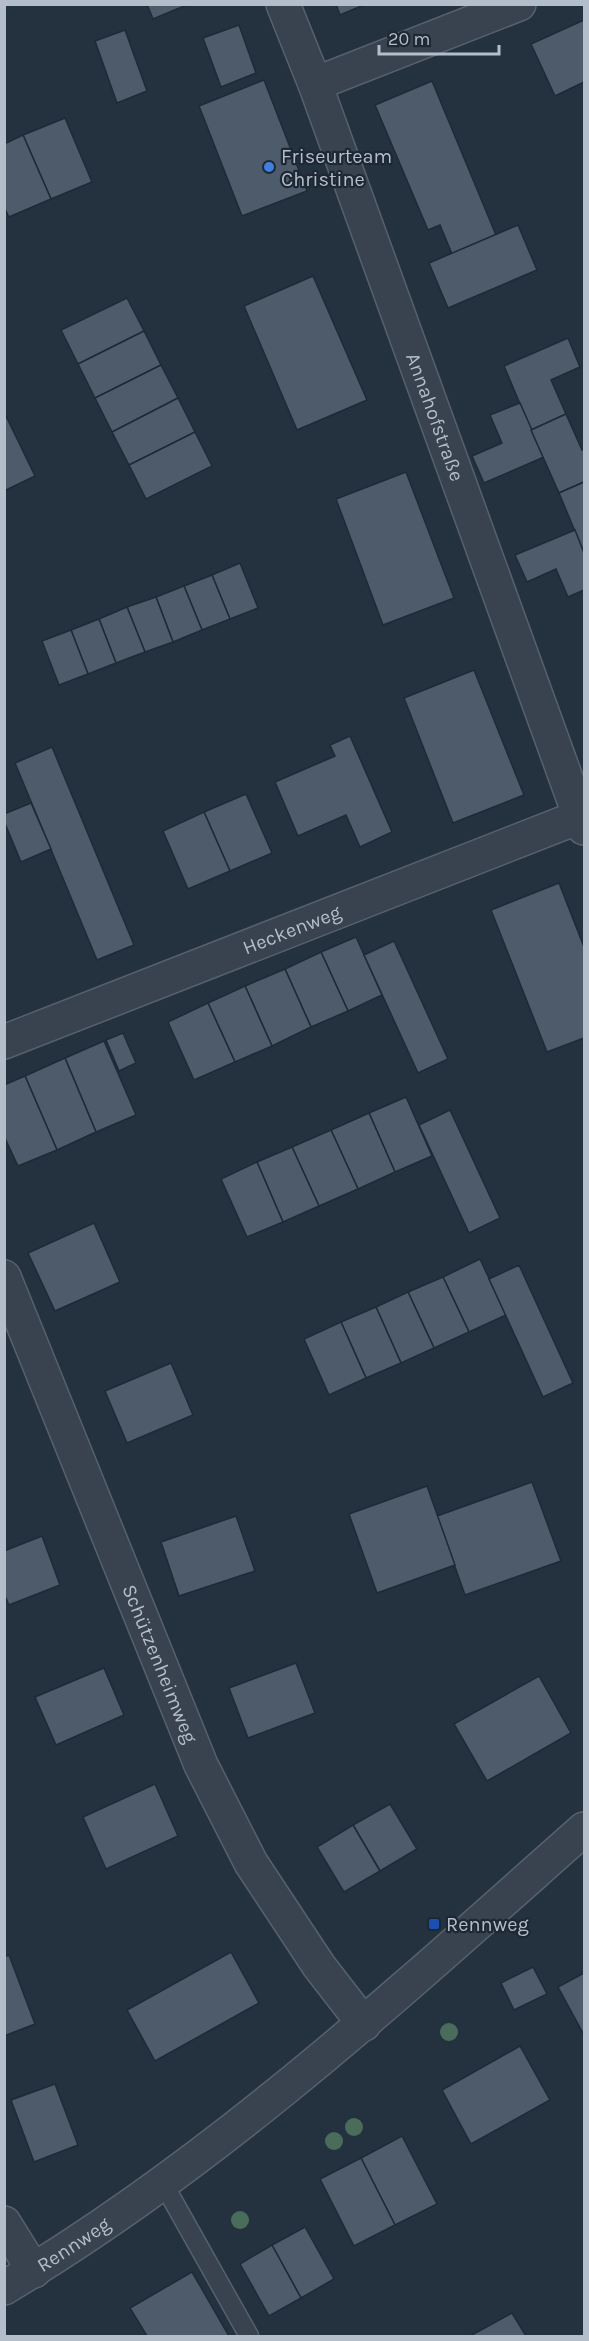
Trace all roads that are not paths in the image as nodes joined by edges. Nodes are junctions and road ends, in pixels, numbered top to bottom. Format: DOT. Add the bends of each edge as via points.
graph roads {
  1 [pos="284,4"];
  2 [pos="519,4"];
  3 [pos="315,84"];
  4 [pos="582,823"];
  5 [pos="4,1042"];
  6 [pos="4,1277"];
  7 [pos="585,1829"];
  8 [pos="364,2024"];
  9 [pos="163,2182"];
  10 [pos="4,2223"];
  11 [pos="34,2271"];
  12 [pos="4,2288"];
  13 [pos="249,2337"];
  1 -- 3 [label="street, Annahofstraße"];
  2 -- 3 [label="street"];
  3 -- 4 [label="street, Annahofstraße"];
  4 -- 5 [label="street, Heckenweg"];
  6 -- 8 [label="street, Schützenheimweg" via="201,1765 251,1863 319,1966"];
  7 -- 8 [label="street, Rennweg"];
  8 -- 9 [label="street, Rennweg"];
  9 -- 11 [label="street, Rennweg"];
  9 -- 13 [label="lane"];
  10 -- 11 [label="street"];
  11 -- 12 [label="street, Rennweg"];
}
